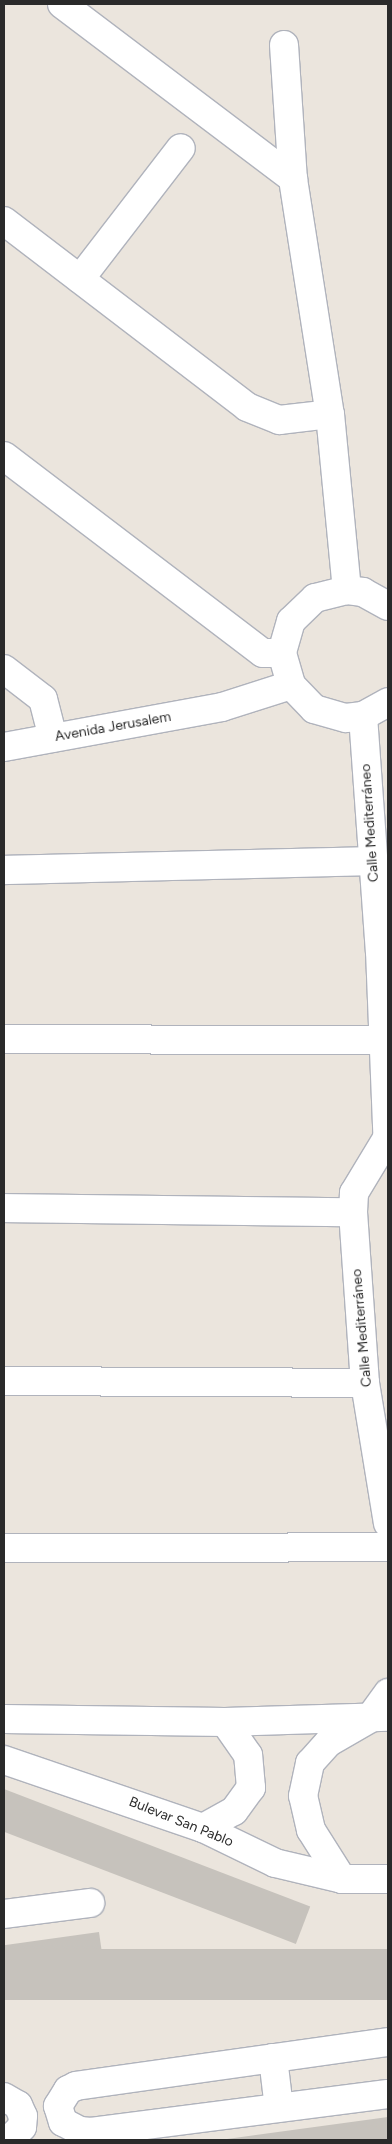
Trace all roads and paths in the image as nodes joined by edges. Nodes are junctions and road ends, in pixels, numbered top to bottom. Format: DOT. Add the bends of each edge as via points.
graph roads {
  1 [pos="62,4"];
  2 [pos="284,45"];
  3 [pos="181,148"];
  4 [pos="293,179"];
  5 [pos="4,221"];
  6 [pos="80,279"];
  7 [pos="330,414"];
  8 [pos="4,456"];
  9 [pos="346,590"];
  10 [pos="388,606"];
  11 [pos="282,653"];
  12 [pos="4,669"];
  13 [pos="291,685"];
  14 [pos="388,702"];
  15 [pos="363,716"];
  16 [pos="53,738"];
  17 [pos="4,747"];
  18 [pos="372,861"];
  19 [pos="4,870"];
  20 [pos="4,1039"];
  21 [pos="383,1040"];
  22 [pos="387,1144"];
  23 [pos="4,1208"];
  24 [pos="353,1212"];
  25 [pos="4,1381"];
  26 [pos="366,1383"];
  27 [pos="388,1523"];
  28 [pos="388,1547"];
  29 [pos="4,1548"];
  30 [pos="388,1693"];
  31 [pos="379,1717"];
  32 [pos="4,1719"];
  33 [pos="225,1722"];
  34 [pos="4,1760"];
  35 [pos="202,1828"];
  36 [pos="342,1879"];
  37 [pos="388,1879"];
  38 [pos="90,1903"];
  39 [pos="4,1914"];
  40 [pos="388,2042"];
  41 [pos="273,2058"];
  42 [pos="388,2094"];
  43 [pos="4,2097"];
  44 [pos="279,2108"];
  45 [pos="9,2140"];
  1 -- 4 [label="street"];
  2 -- 4 [label="street"];
  3 -- 6 [label="street"];
  4 -- 7 [label="street"];
  5 -- 6 [label="street"];
  6 -- 7 [label="street" via="247,407 278,420"];
  7 -- 9 [label="street"];
  8 -- 11 [label="street" via="263,653"];
  9 -- 10 [label="street" via="364,592"];
  9 -- 11 [label="street" via="322,595 301,608 288,629"];
  11 -- 13 [label="street"];
  12 -- 16 [label="street" via="44,699"];
  13 -- 15 [label="street" via="314,709 346,718"];
  13 -- 16 [label="street, Avenida Jerusalem" via="222,707"];
  14 -- 15 [label="street"];
  15 -- 18 [label="street, Calle Mediterráneo"];
  16 -- 17 [label="street, Avenida Jerusalem"];
  18 -- 19 [label="street"];
  18 -- 21 [label="street, Calle Mediterráneo"];
  20 -- 21 [label="street"];
  21 -- 22 [label="street, Calle Mediterráneo"];
  22 -- 24 [label="street, Calle Mediterráneo" via="354,1193"];
  23 -- 24 [label="street"];
  24 -- 26 [label="street, Calle Mediterráneo"];
  25 -- 26 [label="street"];
  26 -- 27 [label="street, Calle Mediterráneo"];
  28 -- 29 [label="street"];
  30 -- 31 [label="street"];
  31 -- 33 [label="street"];
  31 -- 36 [label="street" via="329,1742 310,1763 303,1796 311,1830"];
  32 -- 33 [label="street"];
  33 -- 35 [label="street" via="248,1755 251,1788 234,1811"];
  34 -- 35 [label="street, Bulevar San Pablo"];
  35 -- 36 [label="street, Bulevar San Pablo" via="275,1863"];
  36 -- 37 [label="street, Bulevar San Pablo"];
  38 -- 39 [label="street"];
  40 -- 41 [label="street"];
  41 -- 44 [label="street"];
  41 -- 44 [label="street" via="76,2086 62,2097 59,2114 71,2128 91,2132"];
  42 -- 44 [label="street"];
  43 -- 45 [label="street" via="18,2105 23,2116 22,2126"];
}
